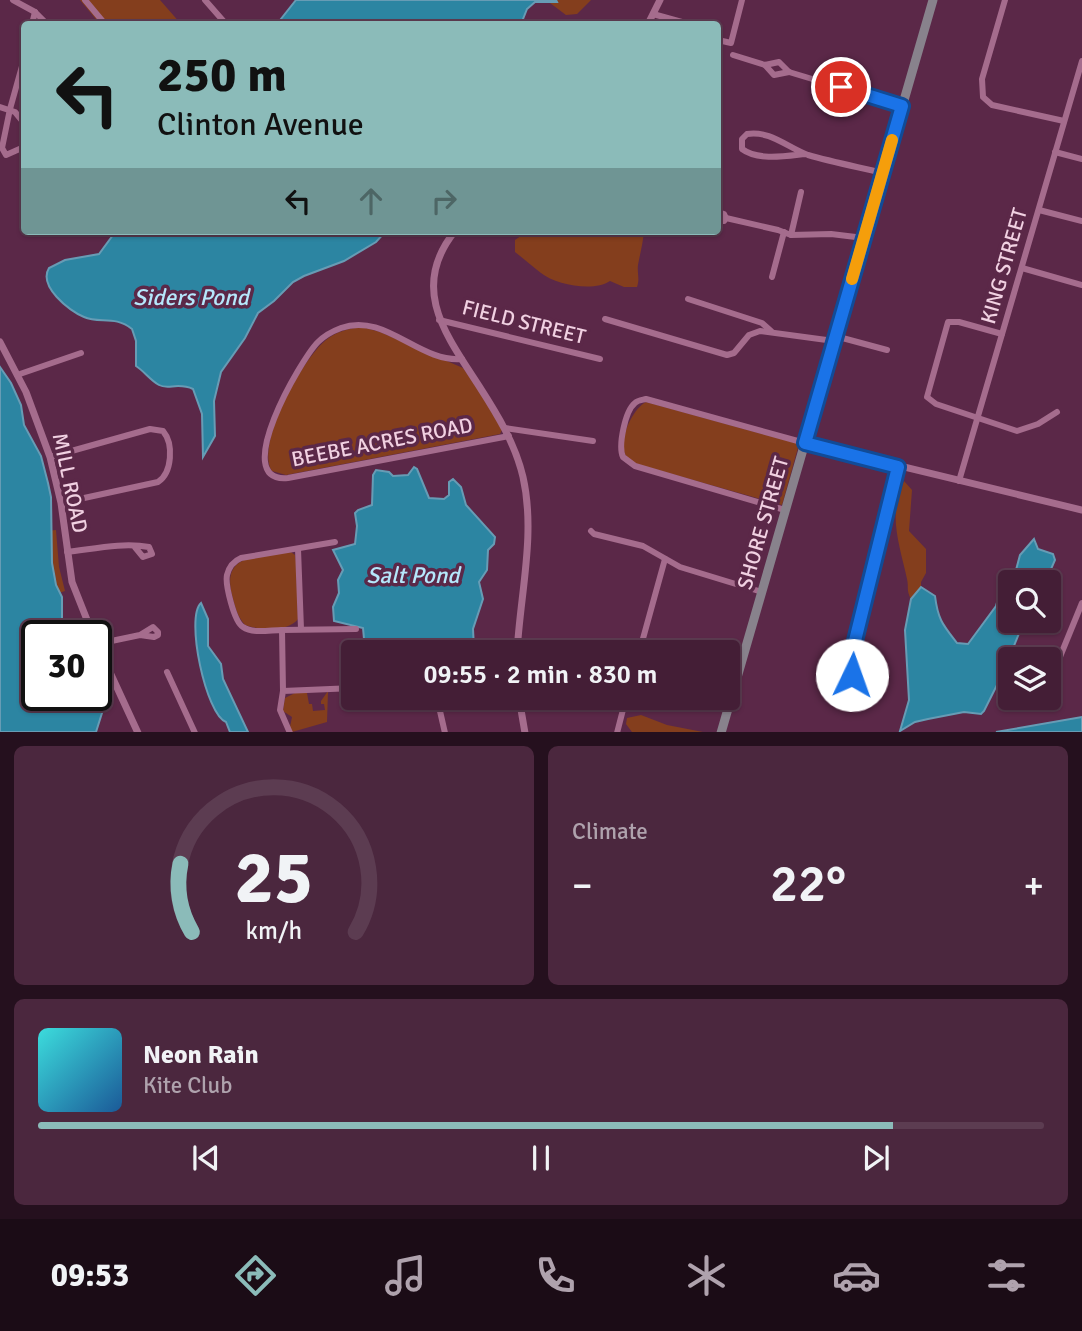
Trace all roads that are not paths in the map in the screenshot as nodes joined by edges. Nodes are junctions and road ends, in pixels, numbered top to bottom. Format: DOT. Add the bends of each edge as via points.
graph roads {
  1 [pos="13,0"];
  2 [pos="85,0"];
  3 [pos="205,0"];
  4 [pos="660,0"];
  5 [pos="743,0"];
  6 [pos="933,0"];
  7 [pos="1005,0"];
  8 [pos="35,12"];
  9 [pos="653,14"];
  10 [pos="33,21"];
  11 [pos="44,21"];
  12 [pos="102,21"];
  13 [pos="223,21"];
  14 [pos="650,21"];
  15 [pos="678,21"];
  16 [pos="721,41"];
  17 [pos="733,55"];
  18 [pos="1082,61"];
  19 [pos="765,65"];
  20 [pos="21,69"];
  21 [pos="789,72"];
  22 [pos="902,106"];
  23 [pos="0,107"];
  24 [pos="9,109"];
  25 [pos="21,120"];
  26 [pos="1064,121"];
  27 [pos="21,148"];
  28 [pos="1055,152"];
  29 [pos="805,154"];
  30 [pos="1082,159"];
  31 [pos="883,173"];
  32 [pos="801,192"];
  33 [pos="1039,209"];
  34 [pos="721,213"];
  35 [pos="726,218"];
  36 [pos="1082,221"];
  37 [pos="721,222"];
  38 [pos="788,234"];
  39 [pos="452,235"];
  40 [pos="864,238"];
  41 [pos="1022,268"];
  42 [pos="772,277"];
  43 [pos="1082,285"];
  44 [pos="688,299"];
  45 [pos="605,319"];
  46 [pos="439,320"];
  47 [pos="772,331"];
  48 [pos="1002,334"];
  49 [pos="834,339"];
  50 [pos="0,342"];
  51 [pos="887,350"];
  52 [pos="81,354"];
  53 [pos="461,359"];
  54 [pos="600,359"];
  55 [pos="17,375"];
  56 [pos="1057,412"];
  57 [pos="980,417"];
  58 [pos="505,428"];
  59 [pos="509,436"];
  60 [pos="593,441"];
  61 [pos="805,443"];
  62 [pos="50,457"];
  63 [pos="898,467"];
  64 [pos="960,481"];
  65 [pos="61,503"];
  66 [pos="785,510"];
  67 [pos="1082,510"];
  68 [pos="592,531"];
  69 [pos="335,542"];
  70 [pos="134,546"];
  71 [pos="298,549"];
  72 [pos="67,552"];
  73 [pos="665,559"];
  74 [pos="762,592"];
  75 [pos="1082,603"];
  76 [pos="87,620"];
  77 [pos="301,629"];
  78 [pos="356,629"];
  79 [pos="282,630"];
  80 [pos="140,635"];
  81 [pos="112,640"];
  82 [pos="518,640"];
  83 [pos="643,640"];
  84 [pos="1061,654"];
  85 [pos="740,668"];
  86 [pos="848,669"];
  87 [pos="167,672"];
  88 [pos="112,676"];
  89 [pos="341,689"];
  90 [pos="283,691"];
  91 [pos="440,710"];
  92 [pos="521,710"];
  93 [pos="623,710"];
  94 [pos="728,710"];
  95 [pos="138,732"];
  96 [pos="195,732"];
  97 [pos="290,732"];
  98 [pos="445,732"];
  99 [pos="525,732"];
  100 [pos="617,732"];
  101 [pos="721,732"];
  1 -- 8 [label="street"];
  2 -- 12 [label="street"];
  3 -- 13 [label="street"];
  4 -- 9 [label="street"];
  5 -- 16 [label="street" via="731,43"];
  6 -- 22 [label="main road, SHORE STREET"];
  7 -- 26 [label="street" via="982,79 983,97 992,105"];
  8 -- 10 [label="street"];
  8 -- 11 [label="street"];
  9 -- 14 [label="street"];
  9 -- 15 [label="street"];
  17 -- 19 [label="street"];
  18 -- 26 [label="street, KING STREET"];
  19 -- 21 [label="street" via="779,62"];
  19 -- 21 [label="street" via="774,75"];
  20 -- 24 [label="street"];
  21 -- 22 [label="street"];
  22 -- 31 [label="main road, SHORE STREET"];
  23 -- 24 [label="street"];
  24 -- 25 [label="street"];
  24 -- 27 [label="street" via="2,151 6,155"];
  26 -- 28 [label="street, KING STREET"];
  28 -- 30 [label="street"];
  28 -- 33 [label="street, KING STREET"];
  29 -- 29 [label="street" via="753,155 742,149 742,139 760,134"];
  29 -- 31 [label="street"];
  31 -- 40 [label="main road, SHORE STREET"];
  32 -- 38 [label="street"];
  33 -- 36 [label="street"];
  33 -- 41 [label="street, KING STREET"];
  34 -- 35 [label="street"];
  35 -- 37 [label="street"];
  35 -- 38 [label="street"];
  38 -- 40 [label="street"];
  38 -- 42 [label="street"];
  39 -- 46 [label="street" via="436,270 434,299"];
  40 -- 49 [label="main road, SHORE STREET"];
  41 -- 43 [label="street"];
  41 -- 48 [label="street, KING STREET"];
  44 -- 47 [label="street" via="762,323"];
  45 -- 47 [label="street" via="727,355 749,334"];
  46 -- 53 [label="street"];
  46 -- 54 [label="street, FIELD STREET"];
  47 -- 49 [label="street"];
  48 -- 57 [label="street, KING STREET"];
  48 -- 57 [label="street" via="948,322 928,392 927,397 936,404"];
  49 -- 51 [label="street"];
  49 -- 61 [label="main road, SHORE STREET"];
  50 -- 55 [label="street, MILL ROAD"];
  52 -- 55 [label="street"];
  53 -- 58 [label="street"];
  53 -- 59 [label="street, BEEBE ACRES ROAD" via="446,358 371,326 333,332 318,342 303,362 279,407 265,447 267,471 288,478"];
  55 -- 62 [label="street, MILL ROAD"];
  56 -- 57 [label="street" via="1017,431"];
  57 -- 64 [label="street, KING STREET"];
  58 -- 59 [label="street"];
  58 -- 60 [label="street"];
  59 -- 82 [label="street" via="522,471 528,514"];
  61 -- 63 [label="street"];
  61 -- 66 [label="main road, SHORE STREET"];
  61 -- 66 [label="street" via="646,399 633,405 621,439 623,457 635,466"];
  62 -- 65 [label="street, MILL ROAD"];
  62 -- 65 [label="street" via="150,429 163,431 168,439 169,469 158,482"];
  63 -- 64 [label="street"];
  63 -- 86 [label="street"];
  64 -- 67 [label="street"];
  65 -- 72 [label="street, MILL ROAD"];
  66 -- 74 [label="main road, SHORE STREET"];
  68 -- 73 [label="street" via="643,546"];
  69 -- 71 [label="street"];
  70 -- 72 [label="street"];
  71 -- 77 [label="street"];
  71 -- 79 [label="street" via="241,558 227,574 240,626"];
  72 -- 76 [label="street, MILL ROAD" via="72,582"];
  73 -- 74 [label="street"];
  73 -- 83 [label="street"];
  74 -- 85 [label="main road, SHORE STREET"];
  75 -- 84 [label="street"];
  77 -- 78 [label="street"];
  77 -- 79 [label="street"];
  79 -- 90 [label="street"];
  80 -- 81 [label="street"];
  87 -- 96 [label="street"];
  88 -- 95 [label="street"];
  89 -- 90 [label="street"];
  90 -- 97 [label="street" via="281,715"];
  91 -- 98 [label="street"];
  92 -- 99 [label="street"];
  93 -- 100 [label="street"];
  94 -- 101 [label="main road, SHORE STREET"];
}
